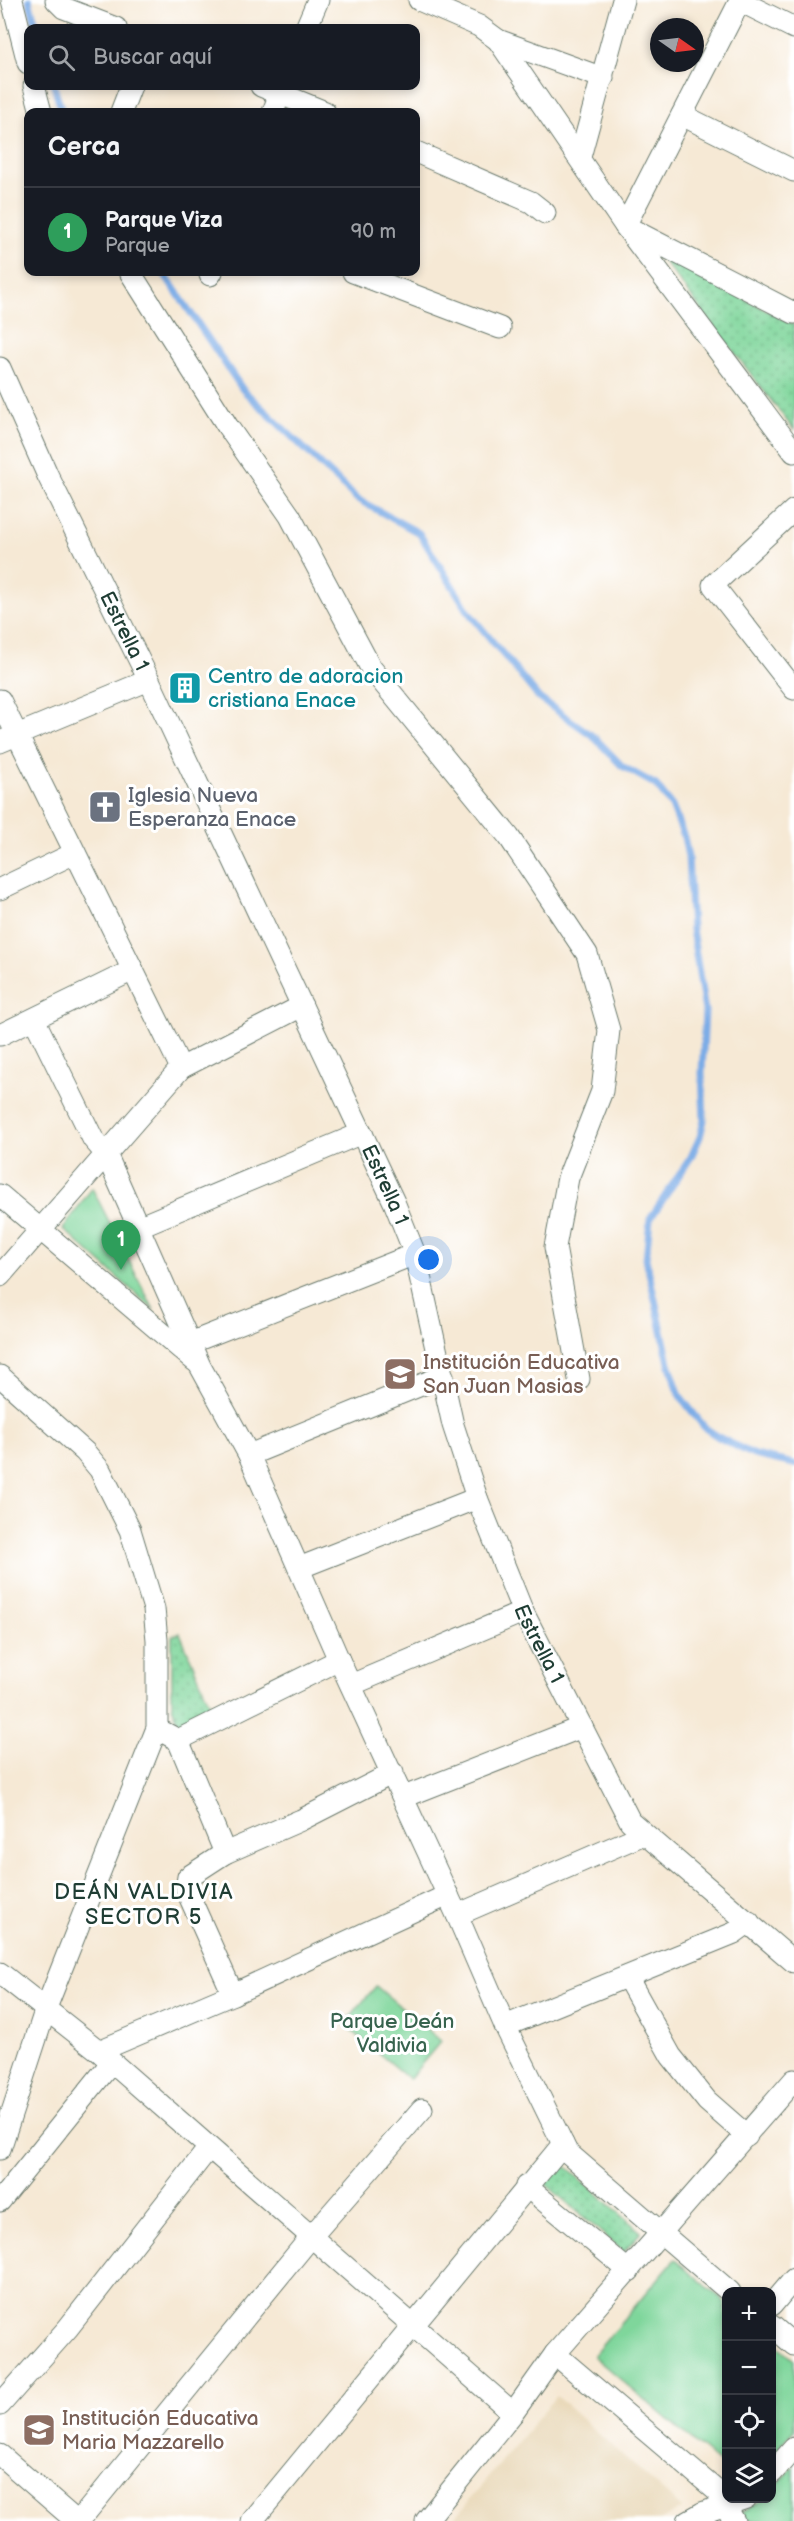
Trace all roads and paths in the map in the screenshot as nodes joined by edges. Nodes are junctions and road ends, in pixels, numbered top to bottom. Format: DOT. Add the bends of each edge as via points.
graph roads {
  1 [pos="12,0"];
  2 [pos="56,0"];
  3 [pos="318,0"];
  4 [pos="419,0"];
  5 [pos="623,0"];
  6 [pos="106,24"];
  7 [pos="308,24"];
  8 [pos="794,28"];
  9 [pos="498,40"];
  10 [pos="24,47"];
  11 [pos="603,78"];
  12 [pos="35,90"];
  13 [pos="129,90"];
  14 [pos="274,94"];
  15 [pos="40,108"];
  16 [pos="123,108"];
  17 [pos="314,108"];
  18 [pos="682,115"];
  19 [pos="420,154"];
  20 [pos="580,157"];
  21 [pos="794,171"];
  22 [pos="545,213"];
  23 [pos="625,226"];
  24 [pos="133,276"];
  25 [pos="364,276"];
  26 [pos="794,312"];
  27 [pos="500,328"];
  28 [pos="0,368"];
  29 [pos="794,452"];
  30 [pos="794,510"];
  31 [pos="149,680"];
  32 [pos="794,689"];
  33 [pos="0,700"];
  34 [pos="8,738"];
  35 [pos="75,853"];
  36 [pos="0,889"];
  37 [pos="133,970"];
  38 [pos="302,1006"];
  39 [pos="34,1019"];
  40 [pos="0,1035"];
  41 [pos="181,1068"];
  42 [pos="362,1133"];
  43 [pos="106,1154"];
  44 [pos="0,1196"];
  45 [pos="138,1227"];
  46 [pos="39,1231"];
  47 [pos="416,1254"];
  48 [pos="0,1276"];
  49 [pos="190,1343"];
  50 [pos="200,1366"];
  51 [pos="0,1376"];
  52 [pos="442,1376"];
  53 [pos="579,1379"];
  54 [pos="249,1455"];
  55 [pos="477,1498"];
  56 [pos="298,1568"];
  57 [pos="523,1612"];
  58 [pos="339,1660"];
  59 [pos="351,1685"];
  60 [pos="582,1727"];
  61 [pos="157,1728"];
  62 [pos="178,1740"];
  63 [pos="393,1773"];
  64 [pos="404,1797"];
  65 [pos="644,1834"];
  66 [pos="225,1853"];
  67 [pos="448,1895"];
  68 [pos="458,1915"];
  69 [pos="749,1922"];
  70 [pos="794,1962"];
  71 [pos="0,1973"];
  72 [pos="627,1977"];
  73 [pos="233,1994"];
  74 [pos="46,2008"];
  75 [pos="505,2026"];
  76 [pos="105,2057"];
  77 [pos="794,2080"];
  78 [pos="422,2109"];
  79 [pos="747,2136"];
  80 [pos="562,2145"];
  81 [pos="0,2149"];
  82 [pos="208,2149"];
  83 [pos="526,2187"];
  84 [pos="0,2201"];
  85 [pos="661,2233"];
  86 [pos="310,2238"];
  87 [pos="629,2271"];
  88 [pos="794,2279"];
  89 [pos="724,2287"];
  90 [pos="776,2299"];
  91 [pos="411,2325"];
  92 [pos="776,2330"];
  93 [pos="794,2345"];
  94 [pos="555,2355"];
  95 [pos="0,2405"];
  96 [pos="513,2414"];
  97 [pos="794,2448"];
  98 [pos="0,2455"];
  99 [pos="776,2468"];
  100 [pos="742,2503"];
  101 [pos="730,2514"];
  102 [pos="78,2521"];
  103 [pos="252,2521"];
  104 [pos="426,2521"];
  105 [pos="688,2521"];
  1 -- 10 [label="street"];
  2 -- 6 [label="street" via="64,8"];
  3 -- 7 [label="street"];
  4 -- 9 [label="street" via="479,26"];
  5 -- 11 [label="street"];
  8 -- 18 [label="street" via="740,1"];
  9 -- 11 [label="street"];
  9 -- 20 [label="street"];
  11 -- 20 [label="street"];
  12 -- 15 [label="street"];
  13 -- 16 [label="street"];
  14 -- 17 [label="street"];
  18 -- 21 [label="street"];
  18 -- 23 [label="street"];
  19 -- 22 [label="street" via="531,202"];
  20 -- 23 [label="street"];
  23 -- 26 [label="street"];
  23 -- 29 [label="street"];
  24 -- 53 [label="street" via="228,427 290,516 371,668 509,837 587,954 609,1030 602,1091 568,1178 555,1247"];
  25 -- 27 [label="street"];
  28 -- 31 [label="street, Estrella 1" via="48,476"];
  30 -- 32 [label="street" via="713,585"];
  31 -- 34 [label="street"];
  31 -- 38 [label="street, Estrella 1"];
  33 -- 34 [label="street"];
  34 -- 35 [label="street"];
  35 -- 36 [label="street"];
  35 -- 37 [label="street"];
  37 -- 39 [label="street"];
  37 -- 41 [label="street"];
  38 -- 41 [label="street"];
  38 -- 42 [label="street, Estrella 1"];
  39 -- 40 [label="street"];
  39 -- 43 [label="street" via="93,1139"];
  41 -- 43 [label="street"];
  42 -- 45 [label="street"];
  42 -- 47 [label="street, Estrella 1"];
  43 -- 45 [label="street"];
  43 -- 46 [label="street"];
  44 -- 46 [label="street"];
  45 -- 49 [label="street"];
  46 -- 48 [label="street"];
  46 -- 50 [label="street"];
  47 -- 49 [label="street"];
  47 -- 52 [label="street, Estrella 1"];
  49 -- 50 [label="street"];
  50 -- 54 [label="street"];
  51 -- 61 [label="street" via="85,1452 100,1470 130,1530 154,1609"];
  52 -- 54 [label="street"];
  52 -- 55 [label="street, Estrella 1"];
  54 -- 56 [label="street"];
  55 -- 56 [label="street"];
  55 -- 57 [label="street, Estrella 1"];
  56 -- 58 [label="street"];
  57 -- 59 [label="street"];
  57 -- 60 [label="street, Estrella 1"];
  58 -- 59 [label="street"];
  58 -- 62 [label="street"];
  59 -- 63 [label="street"];
  60 -- 64 [label="street"];
  60 -- 65 [label="street, Estrella 1" via="630,1821"];
  61 -- 62 [label="street"];
  61 -- 74 [label="street"];
  62 -- 66 [label="street"];
  63 -- 64 [label="street"];
  63 -- 66 [label="street"];
  64 -- 67 [label="street"];
  65 -- 68 [label="street"];
  65 -- 69 [label="street, Estrella 1"];
  66 -- 73 [label="street" via="188,1877 186,1889"];
  67 -- 68 [label="street"];
  67 -- 73 [label="street"];
  68 -- 75 [label="street"];
  69 -- 70 [label="street, Estrella 1"];
  69 -- 72 [label="street" via="734,1933"];
  71 -- 74 [label="street"];
  72 -- 75 [label="street"];
  72 -- 79 [label="street" via="671,2056 707,2101"];
  73 -- 76 [label="street"];
  74 -- 76 [label="street"];
  74 -- 81 [label="street"];
  75 -- 80 [label="street"];
  76 -- 82 [label="street"];
  76 -- 84 [label="street"];
  77 -- 79 [label="street"];
  78 -- 86 [label="street"];
  79 -- 85 [label="street"];
  80 -- 83 [label="street"];
  80 -- 85 [label="street"];
  82 -- 86 [label="street"];
  82 -- 95 [label="street" via="68,2328"];
  83 -- 87 [label="street"];
  83 -- 91 [label="street"];
  85 -- 87 [label="street"];
  85 -- 89 [label="street"];
  86 -- 91 [label="street"];
  86 -- 102 [label="street"];
  87 -- 94 [label="street"];
  88 -- 90 [label="street"];
  91 -- 96 [label="street"];
  91 -- 103 [label="street"];
  92 -- 93 [label="street"];
  94 -- 96 [label="street"];
  94 -- 101 [label="street" via="718,2492"];
  96 -- 104 [label="street"];
  97 -- 99 [label="street"];
  98 -- 102 [label="street"];
  100 -- 101 [label="street"];
  101 -- 105 [label="street" via="702,2513"];
}
